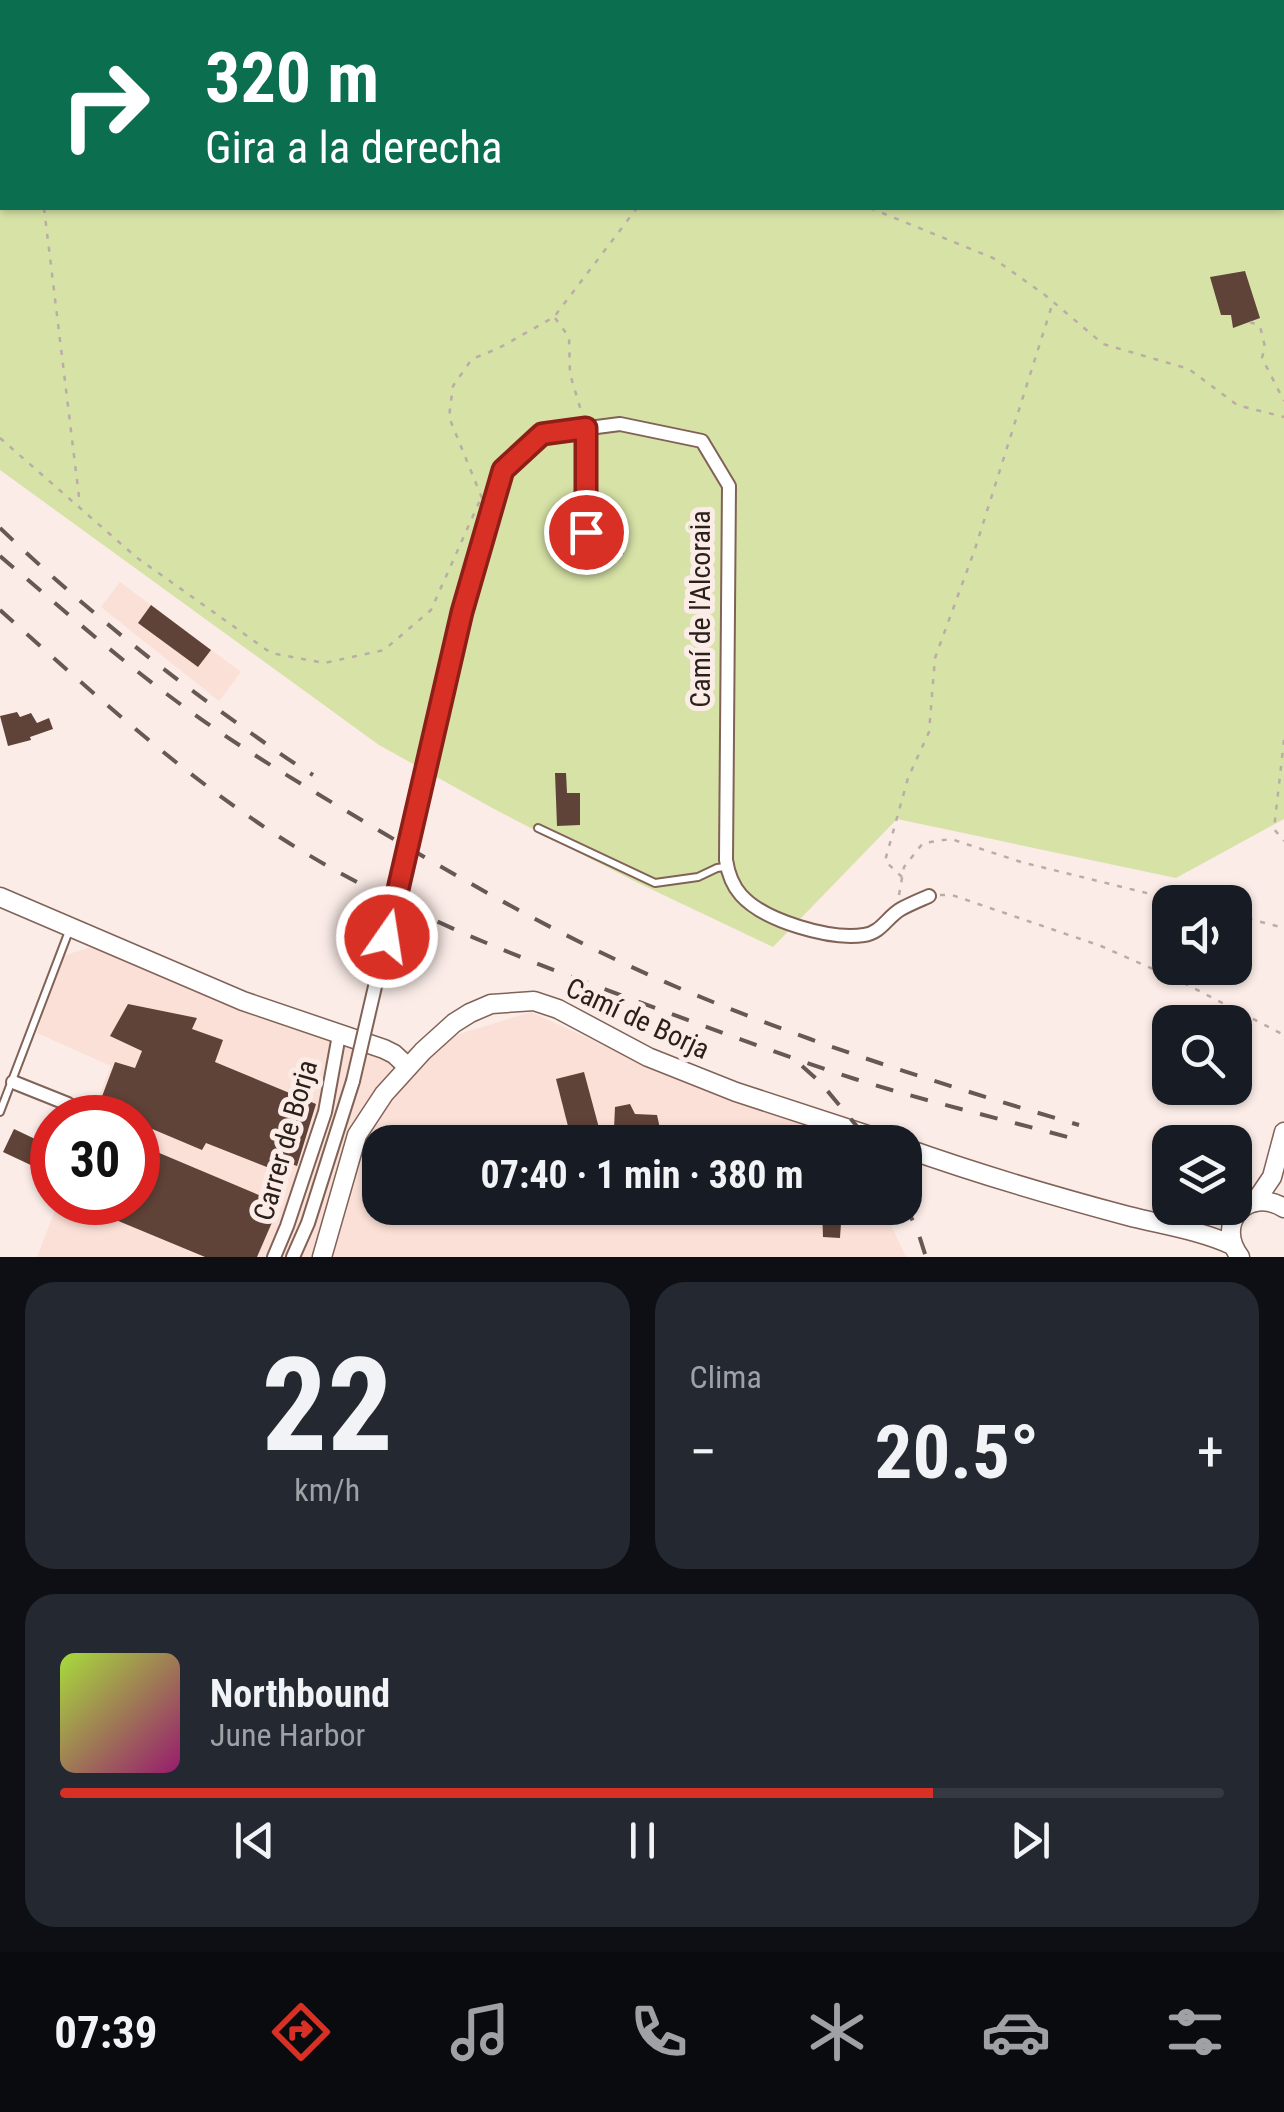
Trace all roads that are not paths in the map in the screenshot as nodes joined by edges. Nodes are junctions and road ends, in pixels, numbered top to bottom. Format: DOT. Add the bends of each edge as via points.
graph roads {
  1 [pos="586,428"];
  2 [pos="586,567"];
  3 [pos="538,828"];
  4 [pos="727,867"];
  5 [pos="929,896"];
  6 [pos="0,897"];
  7 [pos="70,928"];
  8 [pos="340,1035"];
  9 [pos="408,1067"];
  10 [pos="12,1082"];
  11 [pos="45,1095"];
  12 [pos="0,1112"];
  13 [pos="839,1125"];
  14 [pos="1284,1132"];
  15 [pos="922,1154"];
  16 [pos="1278,1155"];
  17 [pos="1284,1197"];
  18 [pos="1256,1202"];
  19 [pos="1252,1203"];
  20 [pos="1284,1208"];
  21 [pos="1192,1225"];
  22 [pos="1233,1225"];
  23 [pos="1172,1226"];
  24 [pos="1236,1251"];
  25 [pos="274,1257"];
  26 [pos="292,1257"];
  27 [pos="322,1257"];
  1 -- 2 [label="lane"];
  1 -- 4 [label="street, Camí de l'Alcoraia" via="620,424 702,441 729,486"];
  1 -- 26 [label="street, Camí de l'Alcoraia, bridge" via="542,434 503,470 462,612 353,1082"];
  3 -- 4 [label="lane" via="655,883"];
  4 -- 5 [label="street" via="746,900 787,924 818,932 876,932 897,911"];
  6 -- 7 [label="street"];
  7 -- 8 [label="street" via="243,1002"];
  7 -- 10 [label="lane"];
  8 -- 9 [label="street" via="384,1049"];
  8 -- 25 [label="street, Carrer de Borja" via="324,1112"];
  9 -- 13 [label="street, Camí de Borja" via="470,1013 492,1004 534,1002 648,1057"];
  9 -- 27 [label="street, Camí de Borja" via="357,1134"];
  10 -- 11 [label="street"];
  10 -- 12 [label="lane"];
  14 -- 16 [label="street"];
  15 -- 23 [label="street"];
  16 -- 17 [label="street"];
  16 -- 18 [label="street"];
  18 -- 19 [label="street"];
  18 -- 20 [label="street"];
  21 -- 23 [label="street"];
  22 -- 24 [label="street"];
  23 -- 24 [label="street" via="1208,1234"];
}
